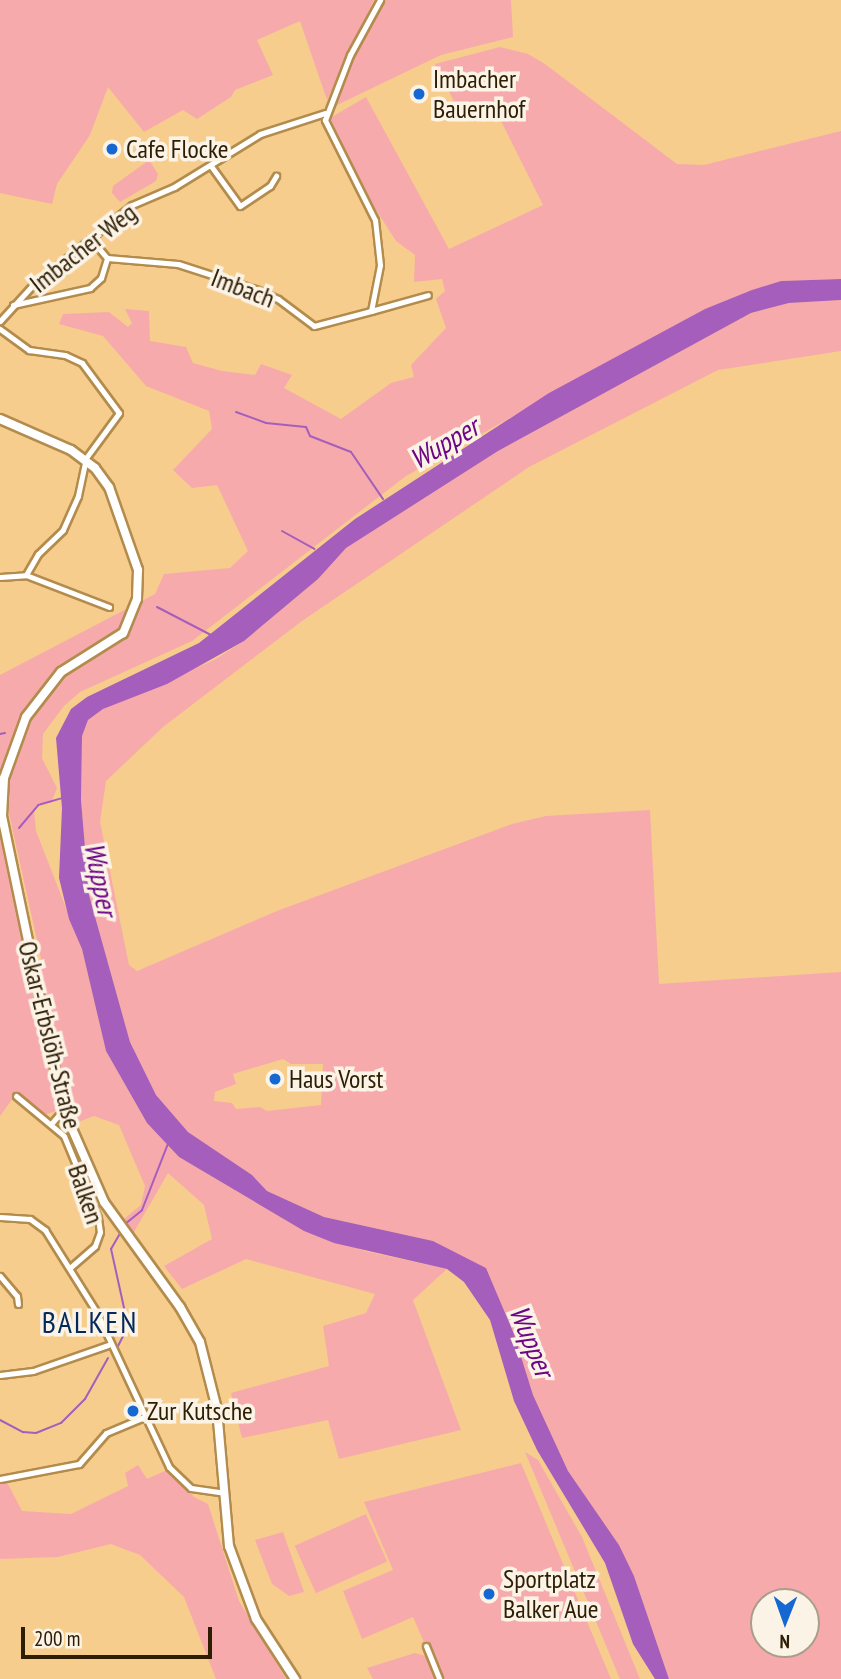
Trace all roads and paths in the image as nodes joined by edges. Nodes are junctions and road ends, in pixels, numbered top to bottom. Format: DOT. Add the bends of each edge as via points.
graph roads {
  1 [pos="380,0"];
  2 [pos="325,113"];
  3 [pos="211,166"];
  4 [pos="276,176"];
  5 [pos="91,239"];
  6 [pos="107,258"];
  7 [pos="428,295"];
  8 [pos="13,305"];
  9 [pos="371,311"];
  10 [pos="0,321"];
  11 [pos="0,329"];
  12 [pos="0,419"];
  13 [pos="86,457"];
  14 [pos="26,575"];
  15 [pos="0,577"];
  16 [pos="109,607"];
  17 [pos="16,1096"];
  18 [pos="58,1115"];
  19 [pos="51,1124"];
  20 [pos="0,1217"];
  21 [pos="70,1268"];
  22 [pos="0,1276"];
  23 [pos="18,1304"];
  24 [pos="108,1345"];
  25 [pos="0,1375"];
  26 [pos="144,1418"];
  27 [pos="0,1479"];
  28 [pos="221,1492"];
  29 [pos="426,1646"];
  30 [pos="295,1679"];
  31 [pos="439,1679"];
  1 -- 2 [label="street"];
  2 -- 3 [label="street, Imbacher Weg" via="260,134"];
  2 -- 9 [label="street" via="375,220 380,265"];
  3 -- 4 [label="street" via="240,206 270,186"];
  3 -- 5 [label="street, Imbacher Weg" via="132,205"];
  5 -- 6 [label="street"];
  5 -- 8 [label="street, Imbacher Weg"];
  6 -- 8 [label="street" via="101,278 90,288"];
  6 -- 9 [label="street, Imbach" via="190,268 278,299 314,326"];
  7 -- 9 [label="street, Imbach"];
  8 -- 10 [label="street, Imbacher Weg"];
  11 -- 13 [label="street" via="29,350 65,355 82,363 97,379 119,413"];
  12 -- 13 [label="main road"];
  13 -- 14 [label="street" via="78,496 63,530 38,554"];
  13 -- 28 [label="main road, Oskar-Erbslöh-Straße" via="109,487 127,532 138,570 137,599 123,633 61,672 37,698 8,766 2,805 58,1088 83,1159 120,1229 180,1307 205,1353 217,1409"];
  14 -- 15 [label="street"];
  14 -- 16 [label="street"];
  17 -- 19 [label="street, Balken"];
  18 -- 19 [label="street"];
  19 -- 21 [label="street, Balken" via="64,1136 100,1232 95,1246"];
  20 -- 21 [label="street" via="30,1219 45,1229"];
  21 -- 24 [label="street" via="97,1313"];
  22 -- 23 [label="street"];
  24 -- 25 [label="street" via="33,1371"];
  24 -- 26 [label="street"];
  26 -- 27 [label="street" via="106,1433 79,1464"];
  26 -- 28 [label="street" via="175,1473 191,1488"];
  28 -- 30 [label="main road, Oskar-Erbslöh-Straße" via="229,1546 246,1596 269,1642"];
  29 -- 31 [label="street"];
}
